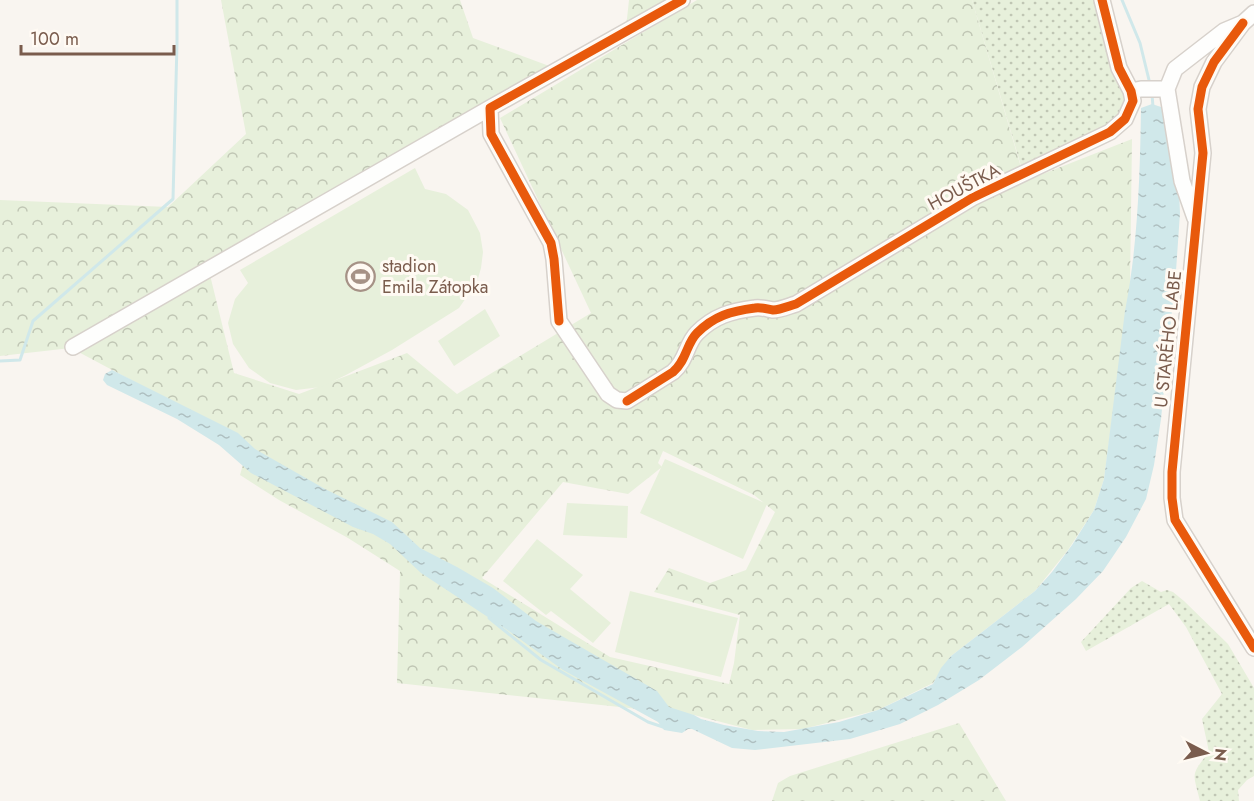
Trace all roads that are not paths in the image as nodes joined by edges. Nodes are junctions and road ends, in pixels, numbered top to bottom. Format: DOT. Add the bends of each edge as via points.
graph roads {
  1 [pos="682,0"];
  2 [pos="1102,0"];
  3 [pos="1248,18"];
  4 [pos="1167,89"];
  5 [pos="1131,91"];
  6 [pos="490,108"];
  7 [pos="1197,224"];
  8 [pos="74,347"];
  9 [pos="1254,648"];
  1 -- 6 [label="street"];
  2 -- 5 [label="street" via="1119,68"];
  3 -- 4 [label="street" via="1224,31 1175,69"];
  3 -- 7 [label="street, U STARÉHO LABE" via="1214,62 1202,87 1198,109 1203,153"];
  4 -- 5 [label="street"];
  4 -- 7 [label="street" via="1182,181"];
  5 -- 6 [label="street, HOUŠTKA" via="1133,101 1125,119 1110,132 972,198 796,304 715,318 695,335 673,372 627,401 608,394 559,321 551,243 491,134"];
  6 -- 8 [label="street"];
  7 -- 9 [label="street, U STARÉHO LABE" via="1176,412 1172,498 1175,520"];
}
